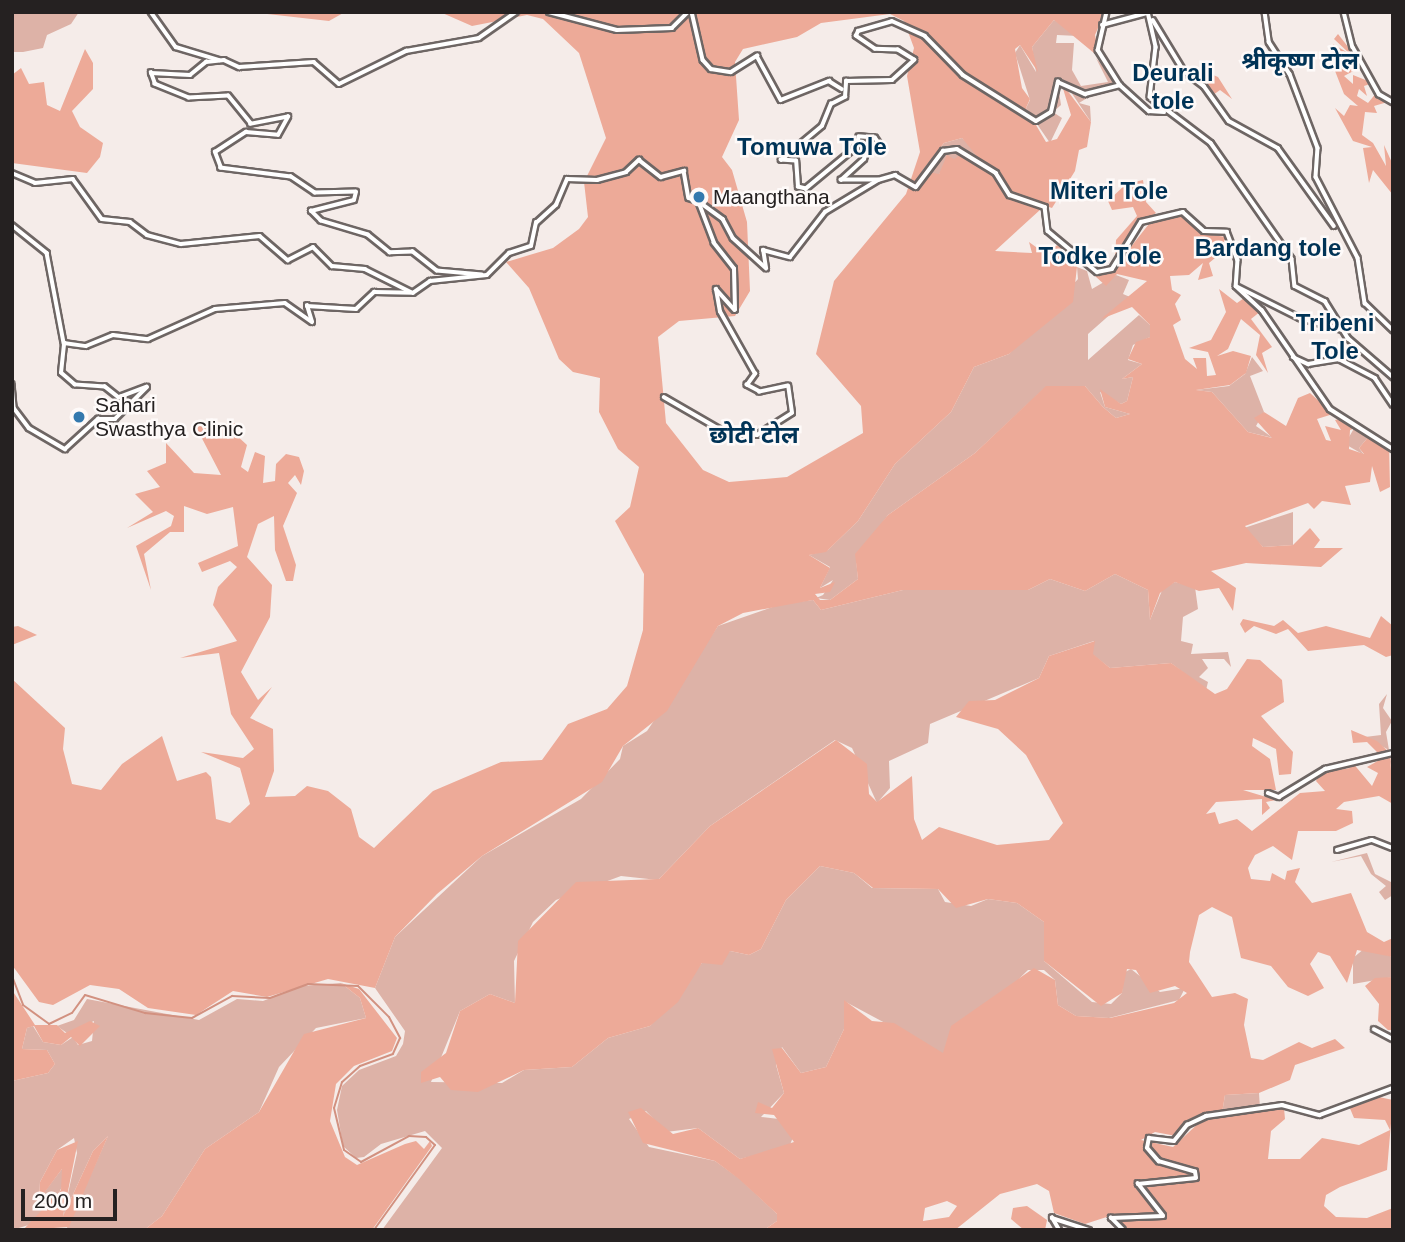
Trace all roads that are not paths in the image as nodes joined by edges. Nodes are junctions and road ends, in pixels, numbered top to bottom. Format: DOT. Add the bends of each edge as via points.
graph roads {
  1 [pos="151,12"];
  2 [pos="516,12"];
  3 [pos="550,12"];
  4 [pos="690,12"];
  5 [pos="1107,12"];
  6 [pos="1265,12"];
  7 [pos="1344,12"];
  8 [pos="1148,13"];
  9 [pos="1152,18"];
  10 [pos="1102,25"];
  11 [pos="219,60"];
  12 [pos="1119,85"];
  13 [pos="842,89"];
  14 [pos="1393,102"];
  15 [pos="1166,112"];
  16 [pos="12,173"];
  17 [pos="878,180"];
  18 [pos="698,201"];
  19 [pos="12,225"];
  20 [pos="1337,228"];
  21 [pos="487,275"];
  22 [pos="1236,286"];
  23 [pos="413,293"];
  24 [pos="1343,330"];
  25 [pos="1393,330"];
  26 [pos="64,343"];
  27 [pos="1291,357"];
  28 [pos="1393,377"];
  29 [pos="12,384"];
  30 [pos="664,397"];
  31 [pos="1393,405"];
  32 [pos="1393,449"];
  33 [pos="1393,753"];
  34 [pos="1268,793"];
  35 [pos="1393,848"];
  36 [pos="1337,850"];
  37 [pos="1374,1029"];
  38 [pos="1393,1039"];
  39 [pos="1393,1088"];
  40 [pos="1059,1230"];
  41 [pos="1089,1230"];
  42 [pos="1123,1230"];
  1 -- 11 [label="street" via="176,47"];
  2 -- 11 [label="street" via="480,38 406,51 339,84 317,63 239,67"];
  3 -- 4 [label="street" via="617,30 673,28"];
  4 -- 13 [label="street" via="703,61 711,69 731,72 757,56 781,100 829,81"];
  5 -- 10 [label="street"];
  6 -- 20 [label="street" via="1269,42 1290,74 1318,148 1316,177"];
  7 -- 14 [label="street" via="1353,47 1379,94"];
  8 -- 9 [label="street"];
  8 -- 10 [label="street"];
  9 -- 15 [label="street" via="1156,47 1147,90"];
  9 -- 20 [label="street" via="1184,71 1204,86 1229,121 1278,148"];
  10 -- 12 [label="street" via="1098,50"];
  11 -- 21 [label="street" via="190,75 151,73 155,84 189,98 228,96 251,124 289,118 278,135 246,132 215,152 219,166 291,177 315,193 356,192 354,200 311,211 321,221 368,235 390,253 413,252 424,265 448,275"];
  12 -- 13 [label="street" via="1085,94 1058,82 1051,112 1036,121 963,75 925,36 887,21 856,36 874,49 914,55 914,60 892,80 863,76"];
  12 -- 15 [label="street" via="1149,111"];
  13 -- 17 [label="street" via="845,97 831,104 821,126 780,160 796,161 797,187 806,189 857,147 859,137 875,138 879,144 869,144 841,182"];
  15 -- 24 [label="street" via="1211,143 1292,259 1296,286 1325,301"];
  16 -- 23 [label="street" via="35,183 73,179 103,219 130,222 147,235 181,244 260,236 288,260 313,247 332,266 365,269"];
  17 -- 18 [label="street" via="825,212 790,257 763,250 766,268 733,238 723,219"];
  17 -- 22 [label="street" via="895,175 916,187 943,150 957,149 996,173 1010,195 1045,207 1048,231 1097,272 1112,269 1141,222 1183,212 1203,231 1227,232 1238,260"];
  18 -- 21 [label="street" via="689,198 684,171 661,177 639,160 626,172 615,170 597,180 567,179 556,205 536,223 531,246 509,253"];
  18 -- 30 [label="street" via="714,243 734,268 736,310 716,289 720,312 754,374 747,385 760,392 788,386 793,409 757,435 728,434"];
  19 -- 26 [label="street" via="47,253"];
  20 -- 25 [label="street" via="1358,258 1365,303"];
  21 -- 23 [label="street" via="430,281"];
  22 -- 24 [label="street" via="1300,318"];
  22 -- 27 [label="street" via="1262,310"];
  23 -- 26 [label="street" via="374,292 356,309 307,306 312,322 285,303 215,309 148,339 113,335 86,346"];
  24 -- 28 [label="street"];
  26 -- 29 [label="street" via="61,373 75,385 105,387 120,398 141,386 145,390 115,419 98,419 65,449 29,428 14,408"];
  27 -- 31 [label="street" via="1308,364 1334,358 1358,368 1375,378"];
  27 -- 32 [label="street" via="1330,409"];
  33 -- 34 [label="street" via="1325,769 1279,797"];
  35 -- 36 [label="street" via="1372,840"];
  37 -- 38 [label="street"];
  39 -- 42 [label="street" via="1320,1115 1282,1105 1206,1116 1187,1125 1174,1141 1149,1138 1147,1147 1159,1163 1195,1172 1196,1178 1138,1184 1163,1216 1111,1218"];
  40 -- 41 [label="street" via="1052,1218"];
}
